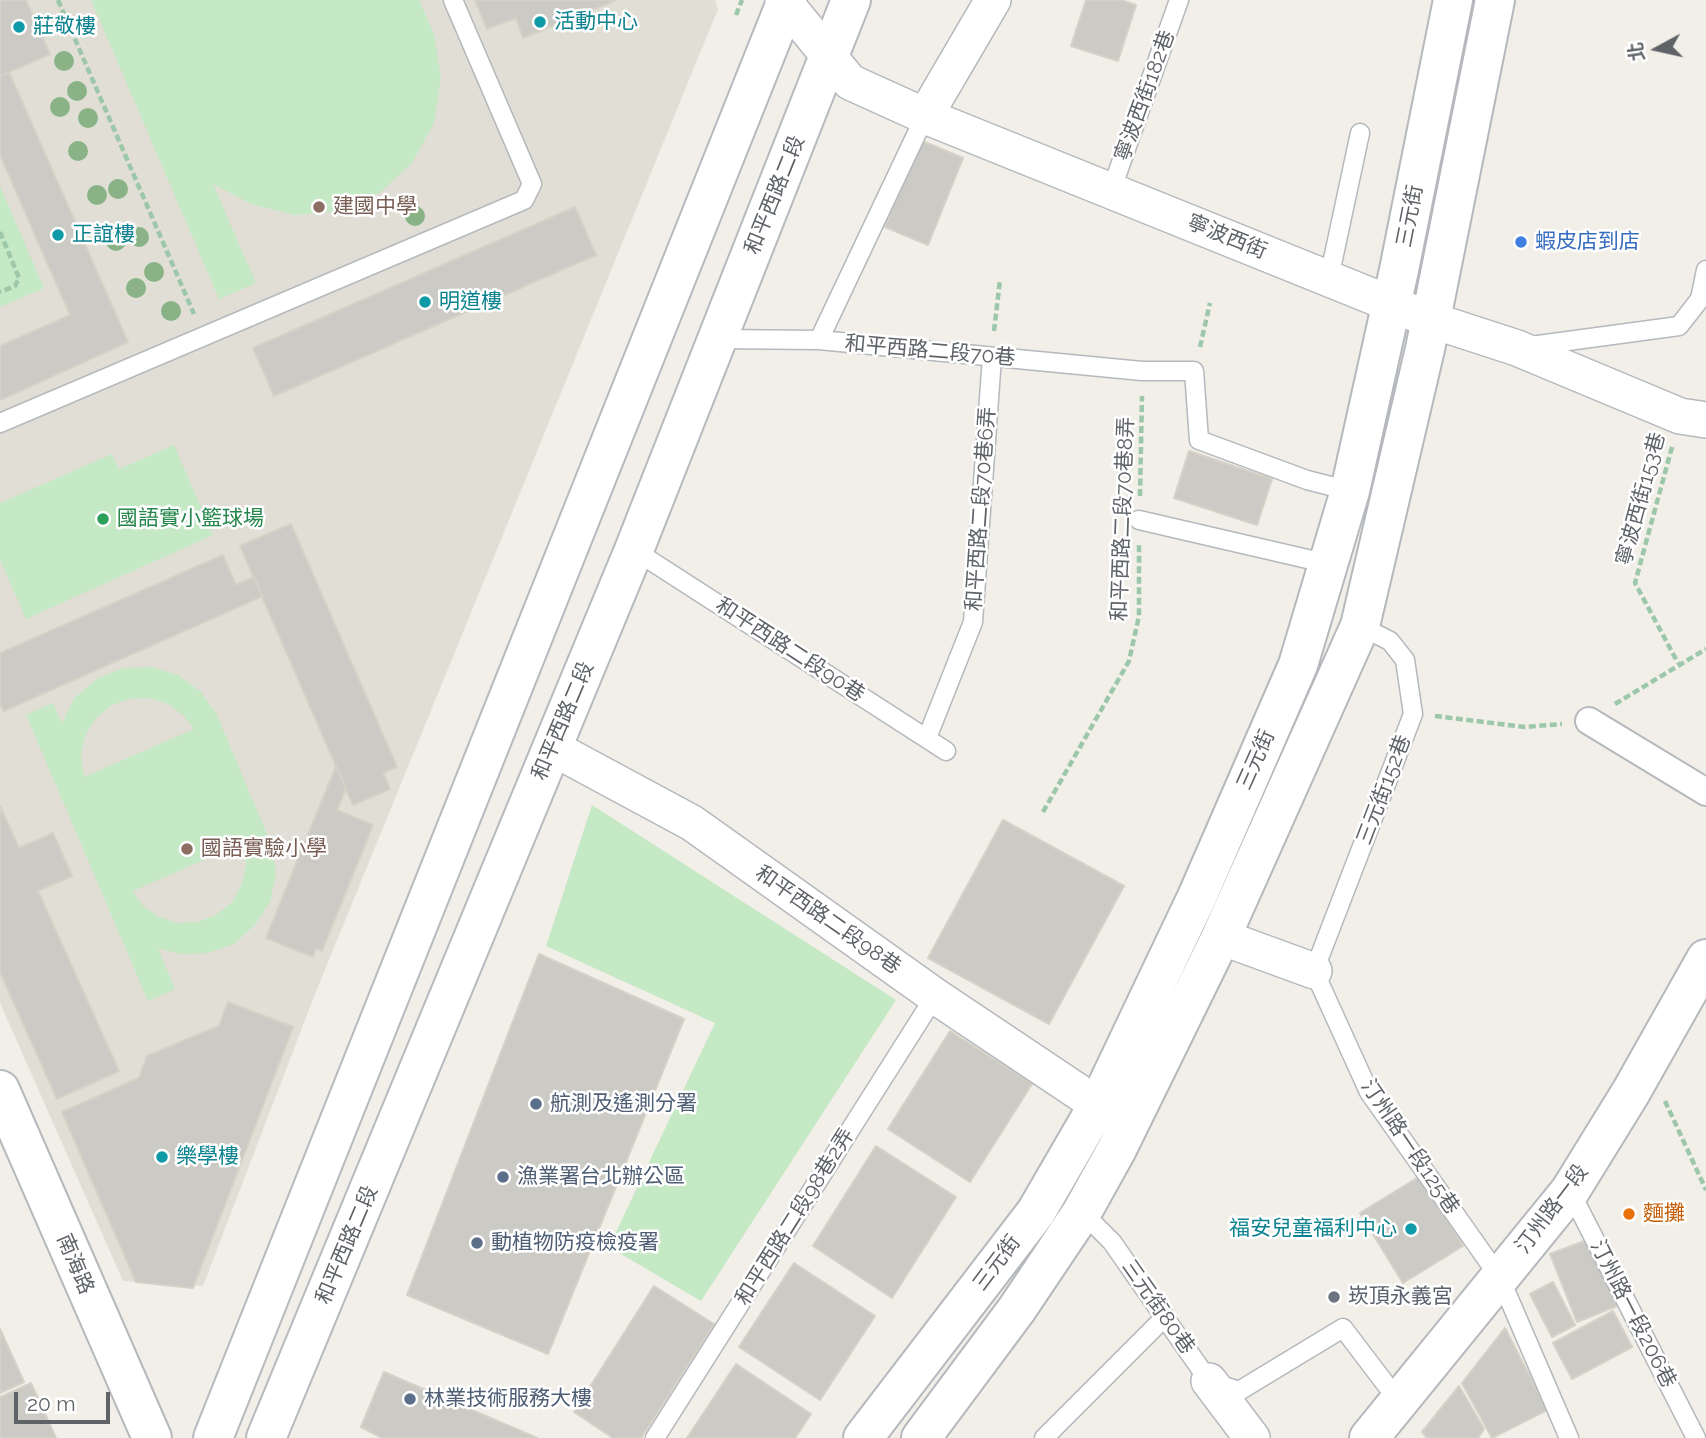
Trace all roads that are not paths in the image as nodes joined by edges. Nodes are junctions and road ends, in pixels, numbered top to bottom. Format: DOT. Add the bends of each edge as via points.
graph roads {
  1 [pos="453,0"];
  2 [pos="851,0"];
  3 [pos="993,0"];
  4 [pos="1179,0"];
  5 [pos="1453,0"];
  6 [pos="1494,0"];
  7 [pos="785,1"];
  8 [pos="830,55"];
  9 [pos="925,116"];
  10 [pos="1360,133"];
  11 [pos="1111,191"];
  12 [pos="1706,270"];
  13 [pos="1329,278"];
  14 [pos="1391,303"];
  15 [pos="1431,320"];
  16 [pos="718,339"];
  17 [pos="819,341"];
  18 [pos="1517,348"];
  19 [pos="992,357"];
  20 [pos="1693,418"];
  21 [pos="0,423"];
  22 [pos="1350,491"];
  23 [pos="1139,520"];
  24 [pos="634,550"];
  25 [pos="1329,565"];
  26 [pos="1360,626"];
  27 [pos="1589,721"];
  28 [pos="927,738"];
  29 [pos="551,747"];
  30 [pos="946,751"];
  31 [pos="1706,792"];
  32 [pos="1221,937"];
  33 [pos="1706,959"];
  34 [pos="1314,971"];
  35 [pos="935,996"];
  36 [pos="0,1090"];
  37 [pos="1098,1105"];
  38 [pos="9,1136"];
  39 [pos="1570,1191"];
  40 [pos="1082,1212"];
  41 [pos="1500,1278"];
  42 [pos="1165,1317"];
  43 [pos="1224,1386"];
  44 [pos="1400,1403"];
  45 [pos="152,1438"];
  46 [pos="214,1438"];
  47 [pos="266,1438"];
  48 [pos="655,1438"];
  49 [pos="863,1438"];
  50 [pos="921,1438"];
  51 [pos="1044,1438"];
  52 [pos="1252,1438"];
  53 [pos="1369,1438"];
  54 [pos="1569,1438"];
  55 [pos="1696,1438"];
  1 -- 21 [label="lane" via="532,184 524,200"];
  2 -- 8 [label="street, 和平西路二段"];
  3 -- 9 [label="street"];
  4 -- 11 [label="lane, 寧波西街182巷"];
  5 -- 14 [label="street, 三元街"];
  6 -- 15 [label="street, 三元街"];
  7 -- 8 [label="street, 寧波西街"];
  7 -- 46 [label="street"];
  8 -- 9 [label="street, 寧波西街" via="850,82"];
  8 -- 16 [label="street, 和平西路二段"];
  9 -- 11 [label="street, 寧波西街"];
  9 -- 17 [label="lane"];
  10 -- 13 [label="lane"];
  11 -- 13 [label="street, 寧波西街"];
  12 -- 18 [label="lane" via="1700,299 1679,326"];
  13 -- 14 [label="street, 寧波西街"];
  14 -- 15 [label="street, 寧波西街"];
  14 -- 22 [label="street, 三元街"];
  15 -- 18 [label="street, 寧波西街"];
  15 -- 26 [label="street, 三元街"];
  16 -- 17 [label="lane, 和平西路二段70巷"];
  16 -- 24 [label="street, 和平西路二段"];
  17 -- 19 [label="lane, 和平西路二段70巷"];
  18 -- 20 [label="street, 寧波西街"];
  19 -- 22 [label="lane, 和平西路二段70巷" via="1194,372 1199,440"];
  19 -- 28 [label="lane, 和平西路二段70巷6弄" via="973,622"];
  22 -- 25 [label="street, 三元街"];
  23 -- 25 [label="lane"];
  24 -- 28 [label="lane, 和平西路二段90巷"];
  24 -- 29 [label="street, 和平西路二段"];
  25 -- 37 [label="street, 三元街" via="1298,665 1197,897"];
  26 -- 32 [label="street, 三元街"];
  26 -- 34 [label="lane, 三元街152巷" via="1390,641 1405,660 1413,714"];
  27 -- 31 [label="street"];
  28 -- 30 [label="lane, 和平西路二段90巷"];
  29 -- 35 [label="street, 和平西路二段98巷" via="692,822"];
  29 -- 47 [label="street, 和平西路二段"];
  32 -- 34 [label="street"];
  32 -- 40 [label="street, 三元街"];
  33 -- 39 [label="street, 汀州路一段"];
  34 -- 41 [label="lane, 汀州路一段125巷" via="1369,1092"];
  35 -- 37 [label="street, 和平西路二段98巷"];
  35 -- 48 [label="lane, 和平西路二段98巷2弄"];
  36 -- 38 [label="street, 南海路"];
  37 -- 49 [label="street, 三元街" via="1036,1212"];
  38 -- 45 [label="street, 南海路"];
  39 -- 41 [label="street, 汀州路一段"];
  39 -- 55 [label="lane, 汀州路一段206巷"];
  40 -- 42 [label="lane, 三元街80巷" via="1112,1242"];
  40 -- 50 [label="street, 三元街"];
  41 -- 44 [label="street, 汀州路一段"];
  41 -- 54 [label="lane, 汀州路一段125巷"];
  42 -- 43 [label="lane, 三元街80巷"];
  42 -- 51 [label="lane"];
  43 -- 44 [label="lane" via="1343,1328"];
  43 -- 52 [label="street"];
  44 -- 53 [label="street, 汀州路一段"];
}
